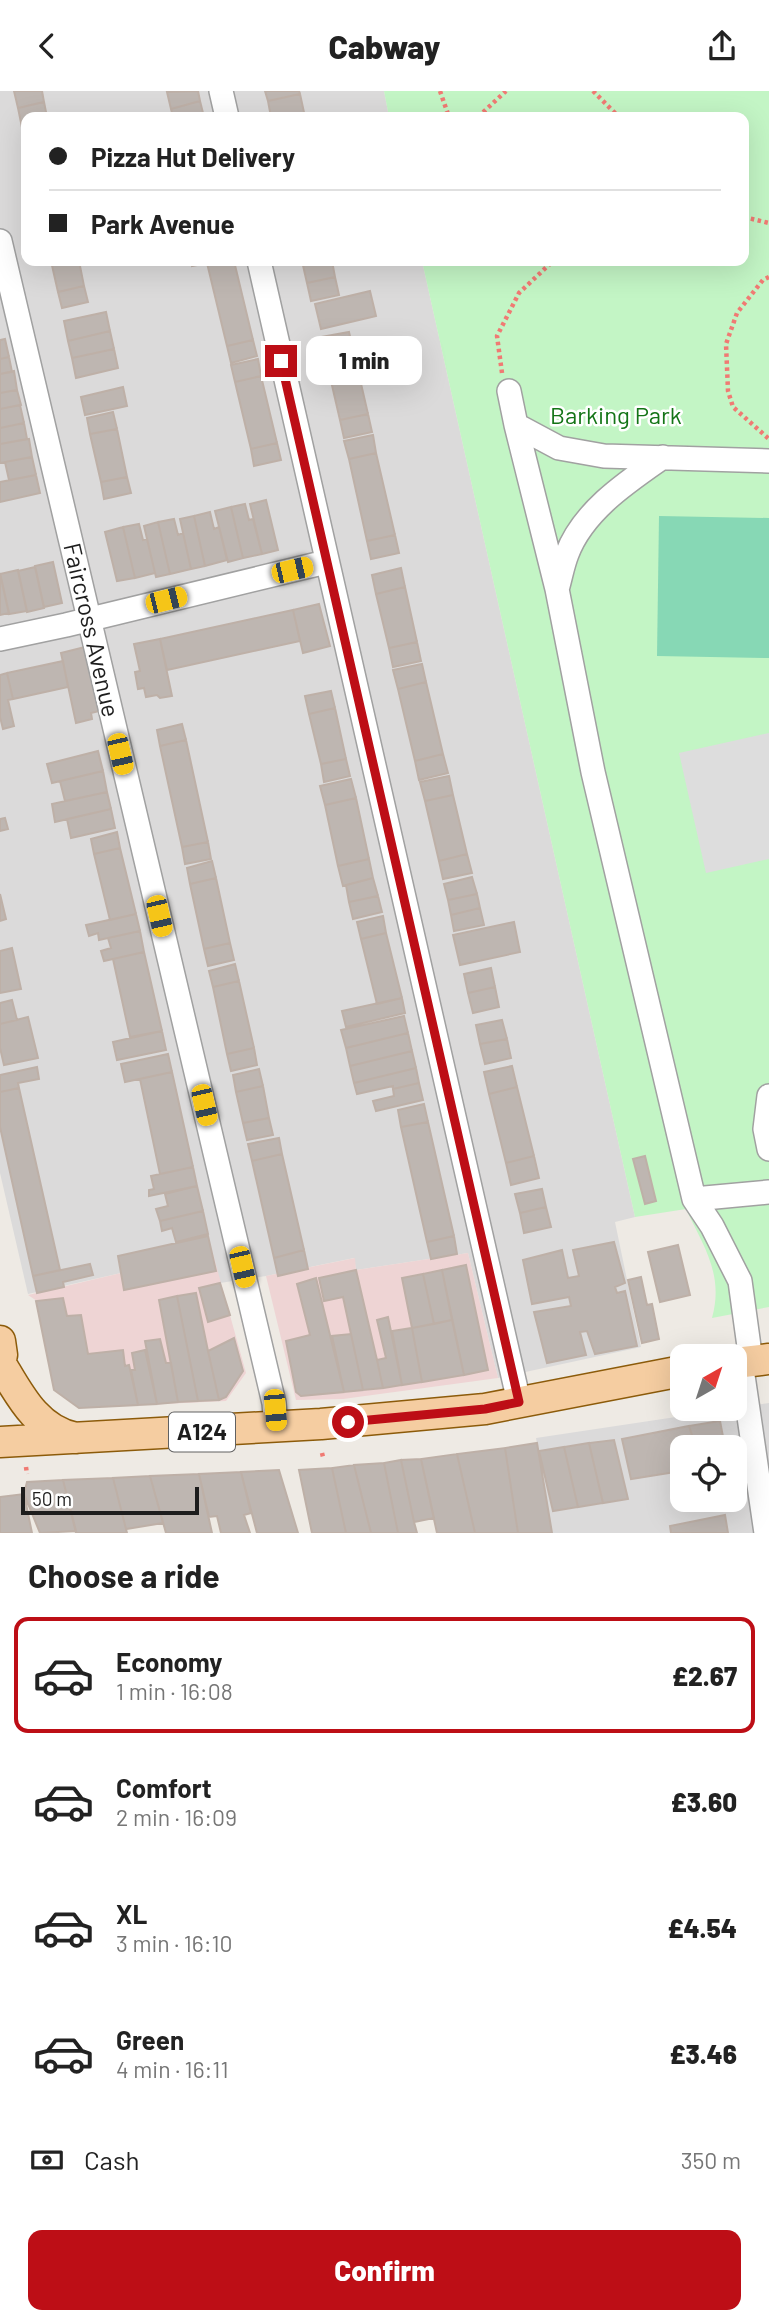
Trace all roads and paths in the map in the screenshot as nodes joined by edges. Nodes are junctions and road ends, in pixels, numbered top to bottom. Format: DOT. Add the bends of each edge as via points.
graph roads {
  1 [pos="221,91"];
  2 [pos="440,91"];
  3 [pos="506,91"];
  4 [pos="593,91"];
  5 [pos="226,112"];
  6 [pos="447,112"];
  7 [pos="483,112"];
  8 [pos="613,112"];
  9 [pos="749,218"];
  10 [pos="769,223"];
  11 [pos="0,241"];
  12 [pos="260,266"];
  13 [pos="545,266"];
  14 [pos="769,277"];
  15 [pos="509,391"];
  16 [pos="516,425"];
  17 [pos="769,439"];
  18 [pos="663,457"];
  19 [pos="769,461"];
  20 [pos="326,562"];
  21 [pos="557,589"];
  22 [pos="88,619"];
  23 [pos="0,639"];
  24 [pos="769,1096"];
  25 [pos="769,1149"];
  26 [pos="769,1192"];
  27 [pos="694,1199"];
  28 [pos="749,1361"];
  29 [pos="1,1362"];
  30 [pos="670,1373"];
  31 [pos="519,1402"];
  32 [pos="276,1427"];
  33 [pos="83,1439"];
  34 [pos="0,1443"];
  35 [pos="26,1467"];
  36 [pos="27,1474"];
  37 [pos="766,1533"];
  1 -- 5 [label="street"];
  2 -- 6 [label="path"];
  3 -- 7 [label="path"];
  4 -- 8 [label="path"];
  9 -- 10 [label="path"];
  11 -- 22 [label="street, Faircross Avenue"];
  12 -- 20 [label="street"];
  13 -- 15 [label="path" via="519,293 497,336 500,367"];
  14 -- 17 [label="path" via="737,313 726,344 733,407"];
  15 -- 16 [label="street"];
  16 -- 18 [label="street" via="559,448 604,456"];
  16 -- 21 [label="street"];
  18 -- 19 [label="street"];
  18 -- 21 [label="street" via="618,488 586,523 567,552"];
  20 -- 22 [label="street"];
  20 -- 31 [label="street"];
  21 -- 27 [label="street" via="593,772"];
  22 -- 23 [label="street"];
  22 -- 32 [label="street, Faircross Avenue" via="274,1402"];
  24 -- 25 [label="street" via="765,1129"];
  26 -- 27 [label="street"];
  27 -- 28 [label="street" via="740,1282"];
  28 -- 37 [label="street"];
  29 -- 33 [label="main road, A124" via="25,1404 46,1425"];
  30 -- 31 [label="main road, A124"];
  31 -- 32 [label="main road, A124"];
  32 -- 33 [label="main road, A124"];
  33 -- 34 [label="main road, A124"];
  35 -- 36 [label="path"];
}
